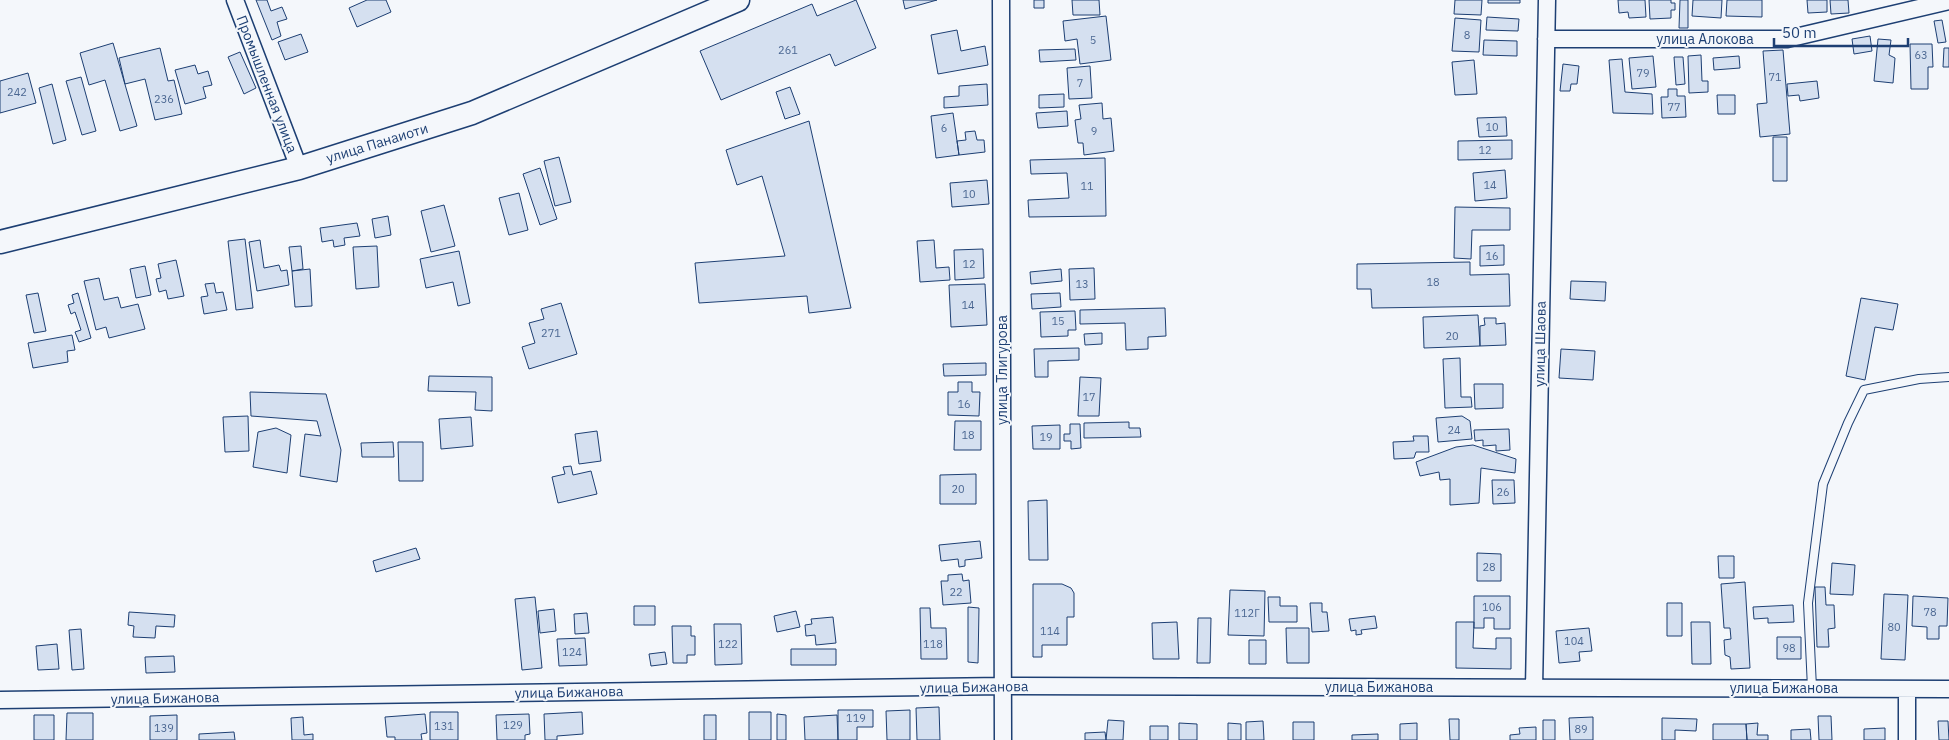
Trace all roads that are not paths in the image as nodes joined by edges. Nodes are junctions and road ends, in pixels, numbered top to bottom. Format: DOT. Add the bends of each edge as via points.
graph roads {
  1 [pos="235,0"];
  2 [pos="738,0"];
  3 [pos="1001,0"];
  4 [pos="1547,0"];
  5 [pos="1949,1"];
  6 [pos="1546,39"];
  7 [pos="299,168"];
  8 [pos="0,242"];
  9 [pos="1949,377"];
  10 [pos="1003,686"];
  11 [pos="1534,688"];
  12 [pos="1812,688"];
  13 [pos="1907,689"];
  14 [pos="1949,689"];
  15 [pos="0,700"];
  16 [pos="1003,740"];
  17 [pos="1907,740"];
  1 -- 7 [label="street, Промышленная улица"];
  2 -- 7 [label="street, улица Панаиоти" via="472,113"];
  3 -- 10 [label="street, улица Тлигурова"];
  4 -- 6 [label="street, улица Шаова"];
  5 -- 6 [label="street, улица Алокова" via="1787,38"];
  6 -- 11 [label="street, улица Шаова"];
  7 -- 8 [label="street, улица Панаиоти"];
  9 -- 12 [label="lane" via="1919,379 1864,390 1848,423 1823,484 1808,603"];
  10 -- 11 [label="street, улица Бижанова"];
  10 -- 15 [label="street, улица Бижанова"];
  10 -- 16 [label="street, улица Тлигурова"];
  11 -- 12 [label="street, улица Бижанова"];
  12 -- 13 [label="street, улица Бижанова"];
  13 -- 14 [label="street, улица Бижанова"];
  13 -- 17 [label="street"];
}
